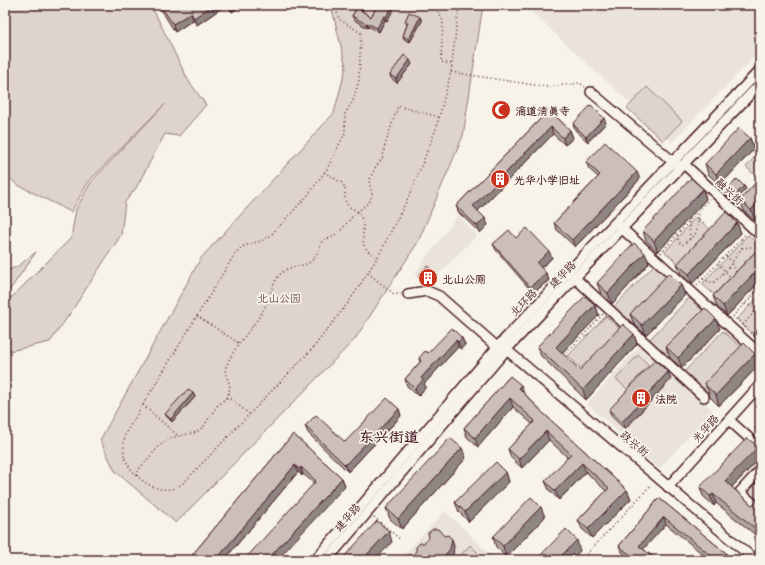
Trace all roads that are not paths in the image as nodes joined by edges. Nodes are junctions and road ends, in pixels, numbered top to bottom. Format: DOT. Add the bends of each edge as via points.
graph roads {
  1 [pos="760,70"];
  2 [pos="760,84"];
  3 [pos="591,92"];
  4 [pos="679,165"];
  5 [pos="619,225"];
  6 [pos="760,235"];
  7 [pos="575,278"];
  8 [pos="408,294"];
  9 [pos="501,347"];
  10 [pos="760,354"];
  11 [pos="760,385"];
  12 [pos="704,397"];
  13 [pos="729,420"];
  14 [pos="760,448"];
  15 [pos="760,470"];
  16 [pos="668,487"];
  17 [pos="760,504"];
  18 [pos="315,560"];
  19 [pos="327,560"];
  20 [pos="755,560"];
  1 -- 4 [label="street, 北环路"];
  2 -- 4 [label="street"];
  3 -- 4 [label="street, 融兴街"];
  4 -- 5 [label="street, 北环路"];
  4 -- 6 [label="street, 融兴街"];
  5 -- 7 [label="street, 建华路"];
  5 -- 9 [label="street, 北环路"];
  5 -- 10 [label="street"];
  7 -- 9 [label="street, 建华路"];
  7 -- 12 [label="street"];
  8 -- 9 [label="street, 政兴街" via="427,291 439,296"];
  9 -- 16 [label="street, 政兴街"];
  9 -- 18 [label="street, 北环路"];
  9 -- 19 [label="street, 建华路"];
  11 -- 13 [label="street, 光华路"];
  13 -- 14 [label="street"];
  13 -- 16 [label="street, 光华路"];
  15 -- 17 [label="street" via="740,492 757,507"];
  16 -- 20 [label="street, 政兴街"];
}
